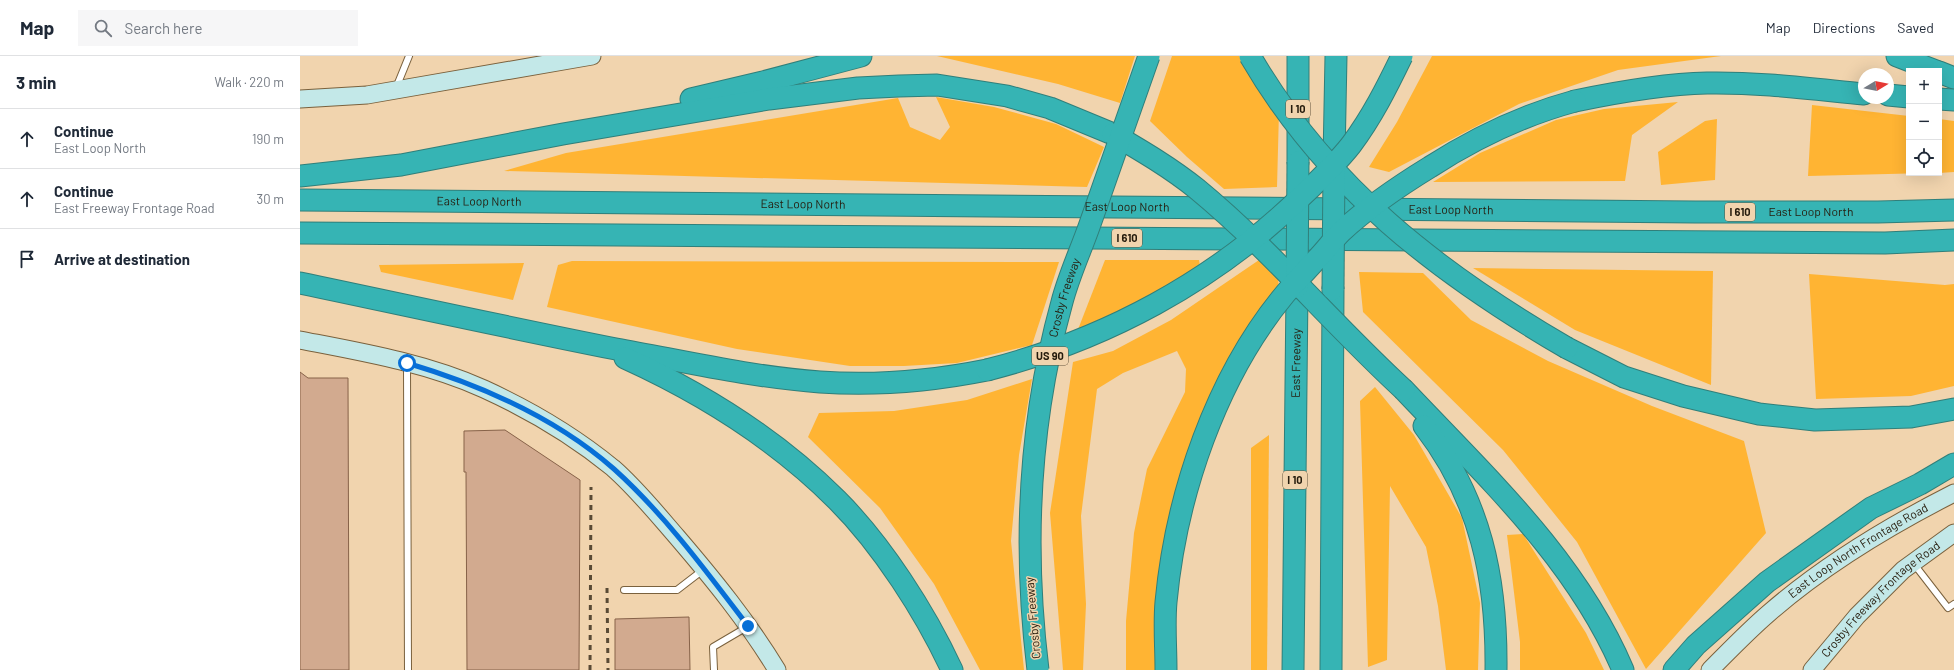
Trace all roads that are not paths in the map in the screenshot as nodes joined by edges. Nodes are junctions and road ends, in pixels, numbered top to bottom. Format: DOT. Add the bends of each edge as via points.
graph roads {
  1 [pos="409,56"];
  2 [pos="861,56"];
  3 [pos="1149,56"];
  4 [pos="1250,56"];
  5 [pos="1298,56"];
  6 [pos="1336,56"];
  7 [pos="1402,56"];
  8 [pos="1897,56"];
  9 [pos="586,57"];
  10 [pos="1928,68"];
  11 [pos="1942,73"];
  12 [pos="1954,78"];
  13 [pos="395,90"];
  14 [pos="1858,93"];
  15 [pos="1894,96"];
  16 [pos="1906,97"];
  17 [pos="1942,99"];
  18 [pos="300,100"];
  19 [pos="1954,100"];
  20 [pos="563,134"];
  21 [pos="300,176"];
  22 [pos="300,200"];
  23 [pos="1954,210"];
  24 [pos="300,234"];
  25 [pos="1954,240"];
  26 [pos="300,283"];
  27 [pos="300,340"];
  28 [pos="595,345"];
  29 [pos="407,363"];
  30 [pos="1402,392"];
  31 [pos="1954,409"];
  32 [pos="1954,464"];
  33 [pos="1954,493"];
  34 [pos="865,532"];
  35 [pos="1954,533"];
  36 [pos="1913,563"];
  37 [pos="707,572"];
  38 [pos="624,590"];
  39 [pos="1954,604"];
  40 [pos="1332,625"];
  41 [pos="748,626"];
  42 [pos="408,670"];
  43 [pos="714,670"];
  44 [pos="777,670"];
  45 [pos="937,670"];
  46 [pos="952,670"];
  47 [pos="1038,670"];
  48 [pos="1166,670"];
  49 [pos="1293,670"];
  50 [pos="1331,670"];
  51 [pos="1335,670"];
  52 [pos="1496,670"];
  53 [pos="1623,670"];
  54 [pos="1674,670"];
  55 [pos="1710,670"];
  56 [pos="1812,670"];
  1 -- 13 [label="lane"];
  2 -- 20 [label="highway" via="763,82 579,123"];
  3 -- 47 [label="highway, Crosby Freeway / US 90, bridge" via="1062,301 1045,377 1035,446 1030,516 1029,568"];
  4 -- 31 [label="highway, bridge" via="1277,99 1314,147 1353,191 1427,256 1510,315 1624,377 1683,396 1759,414 1815,420 1910,417"];
  5 -- 49 [label="highway, East Freeway / I 10, bridge"];
  6 -- 40 [label="highway, bridge"];
  7 -- 28 [label="highway, bridge" via="1386,90 1350,146 1292,206 1236,252 1171,296 1105,330 1032,358 987,370 920,381 821,382 775,377"];
  8 -- 10 [label="highway"];
  9 -- 13 [label="main road"];
  11 -- 12 [label="highway"];
  13 -- 18 [label="main road" via="367,95"];
  14 -- 48 [label="highway, bridge" via="1798,87 1707,83 1626,90 1575,101 1546,109 1459,148 1393,190 1341,232 1285,294 1236,368 1217,405 1194,470 1177,531 1166,603"];
  15 -- 16 [label="highway"];
  17 -- 19 [label="highway"];
  20 -- 21 [label="highway" via="401,165"];
  20 -- 30 [label="highway, bridge" via="777,98 858,88 938,85 1007,96 1050,108 1113,134 1168,168 1196,189 1236,223 1311,296"];
  22 -- 23 [label="highway, East Loop North / I 610" via="1688,212"];
  24 -- 25 [label="highway, I 610" via="1885,244"];
  26 -- 28 [label="highway"];
  27 -- 29 [label="main road"];
  28 -- 34 [label="highway" via="691,391 757,434 812,476"];
  29 -- 37 [label="main road" via="483,388 569,436 613,469 654,510"];
  29 -- 42 [label="lane"];
  30 -- 52 [label="highway" via="1434,439 1469,502 1486,552 1496,640"];
  30 -- 53 [label="highway" via="1509,499 1557,558 1602,628"];
  32 -- 54 [label="highway" via="1871,508 1767,582 1696,645"];
  33 -- 55 [label="main road, East Loop North Frontage Road" via="1927,506 1807,583 1767,615"];
  34 -- 45 [label="highway" via="897,582"];
  34 -- 46 [label="highway" via="928,623"];
  35 -- 36 [label="main road, Crosby Freeway Frontage Road"];
  36 -- 39 [label="lane" via="1948,608"];
  36 -- 56 [label="main road, Crosby Freeway Frontage Road" via="1902,570 1857,616"];
  37 -- 38 [label="lane" via="677,590"];
  37 -- 41 [label="main road"];
  40 -- 50 [label="highway"];
  40 -- 51 [label="highway"];
  41 -- 43 [label="lane" via="713,647"];
  41 -- 44 [label="main road"];
}
